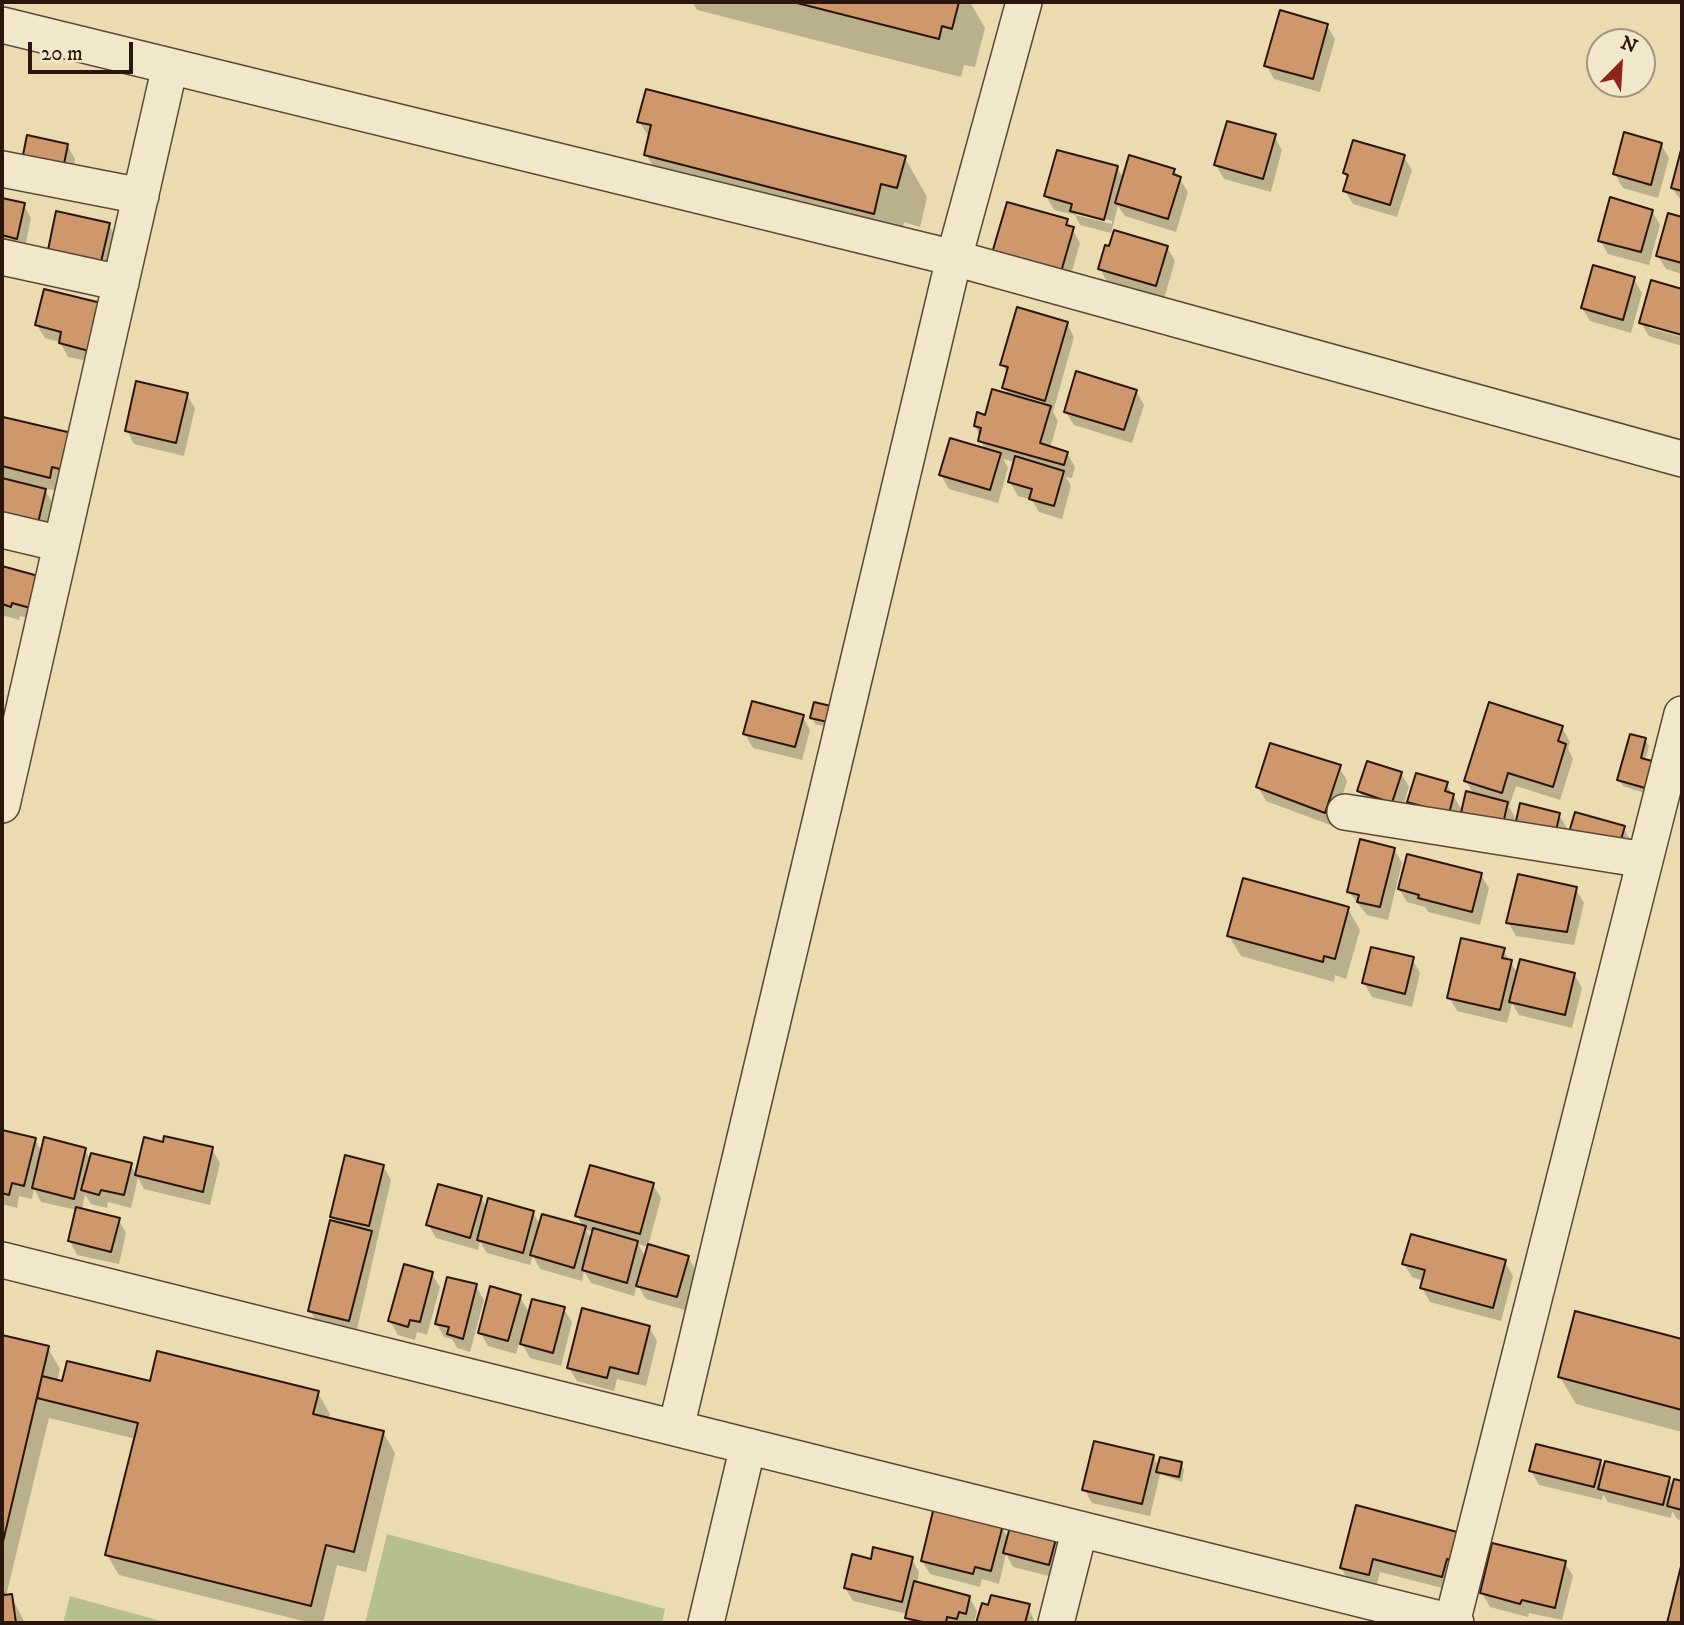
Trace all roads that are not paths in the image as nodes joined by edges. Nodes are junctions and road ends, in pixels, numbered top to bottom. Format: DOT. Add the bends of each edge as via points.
graph roads {
  1 [pos="1024,2"];
  2 [pos="2,25"];
  3 [pos="170,66"];
  4 [pos="2,169"];
  5 [pos="141,196"];
  6 [pos="2,257"];
  7 [pos="954,258"];
  8 [pos="121,283"];
  9 [pos="1682,459"];
  10 [pos="2,530"];
  11 [pos="61,544"];
  12 [pos="1682,714"];
  13 [pos="2,805"];
  14 [pos="1345,812"];
  15 [pos="1645,860"];
  16 [pos="2,1260"];
  17 [pos="676,1428"];
  18 [pos="748,1446"];
  19 [pos="1079,1532"];
  20 [pos="706,1623"];
  21 [pos="1056,1623"];
  22 [pos="1453,1623"];
  1 -- 7 [label="street"];
  2 -- 3 [label="street"];
  3 -- 5 [label="street"];
  3 -- 7 [label="street"];
  4 -- 5 [label="street"];
  5 -- 8 [label="street"];
  6 -- 8 [label="street"];
  7 -- 9 [label="street"];
  7 -- 17 [label="street"];
  8 -- 11 [label="street"];
  10 -- 11 [label="street"];
  11 -- 13 [label="street"];
  12 -- 15 [label="street"];
  14 -- 15 [label="street"];
  15 -- 22 [label="street"];
  16 -- 17 [label="street"];
  17 -- 18 [label="street"];
  18 -- 19 [label="street"];
  18 -- 20 [label="street"];
  19 -- 21 [label="street"];
  19 -- 22 [label="street"];
}
